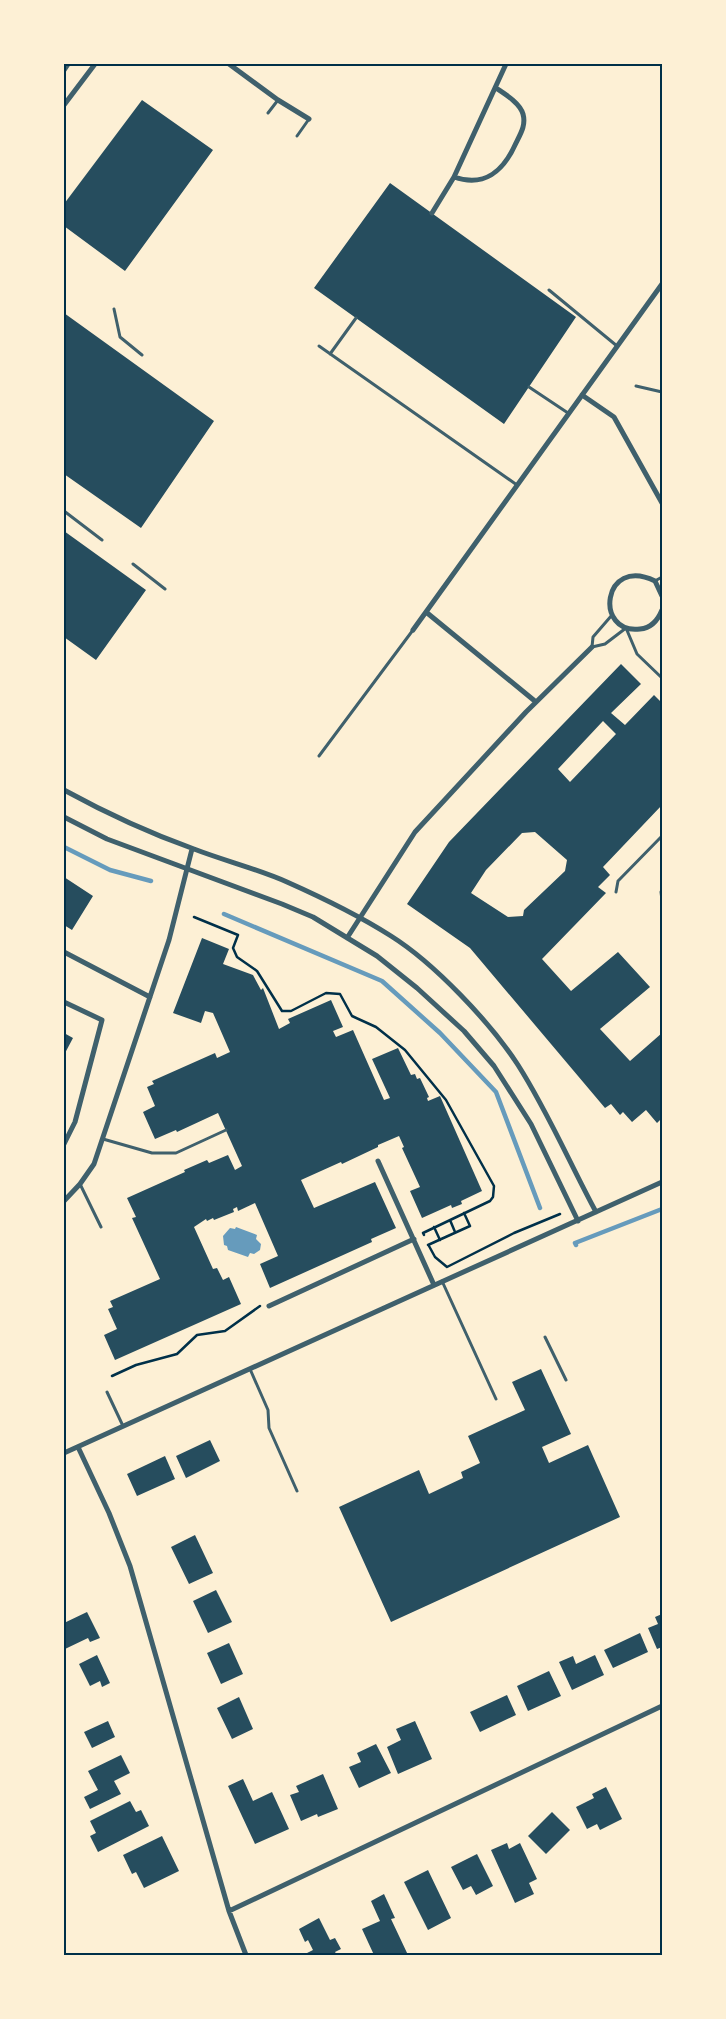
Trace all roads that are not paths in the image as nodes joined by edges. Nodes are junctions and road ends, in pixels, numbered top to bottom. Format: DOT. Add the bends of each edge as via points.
graph roads {
  1 [pos="68,64"];
  2 [pos="95,64"];
  3 [pos="229,64"];
  4 [pos="506,64"];
  5 [pos="64,70"];
  6 [pos="496,88"];
  7 [pos="278,100"];
  8 [pos="64,105"];
  9 [pos="268,113"];
  10 [pos="309,119"];
  11 [pos="297,136"];
  12 [pos="454,177"];
  13 [pos="432,213"];
  14 [pos="662,284"];
  15 [pos="549,290"];
  16 [pos="114,309"];
  17 [pos="356,318"];
  18 [pos="319,346"];
  19 [pos="617,347"];
  20 [pos="142,354"];
  21 [pos="330,354"];
  22 [pos="529,386"];
  23 [pos="636,386"];
  24 [pos="662,392"];
  25 [pos="582,395"];
  26 [pos="569,413"];
  27 [pos="517,486"];
  28 [pos="662,503"];
  29 [pos="64,511"];
  30 [pos="102,540"];
  31 [pos="132,564"];
  32 [pos="662,576"];
  33 [pos="655,581"];
  34 [pos="165,589"];
  35 [pos="662,596"];
  36 [pos="662,610"];
  37 [pos="426,612"];
  38 [pos="612,616"];
  39 [pos="626,628"];
  40 [pos="413,630"];
  41 [pos="592,647"];
  42 [pos="662,678"];
  43 [pos="536,702"];
  44 [pos="319,756"];
  45 [pos="64,790"];
  46 [pos="64,817"];
  47 [pos="662,836"];
  48 [pos="192,849"];
  49 [pos="186,869"];
  50 [pos="662,890"];
  51 [pos="616,892"];
  52 [pos="662,900"];
  53 [pos="359,919"];
  54 [pos="347,938"];
  55 [pos="64,952"];
  56 [pos="150,997"];
  57 [pos="64,1002"];
  58 [pos="226,1130"];
  59 [pos="102,1138"];
  60 [pos="64,1144"];
  61 [pos="378,1161"];
  62 [pos="662,1182"];
  63 [pos="80,1184"];
  64 [pos="64,1201"];
  65 [pos="596,1212"];
  66 [pos="578,1220"];
  67 [pos="102,1227"];
  68 [pos="414,1240"];
  69 [pos="442,1281"];
  70 [pos="434,1285"];
  71 [pos="269,1306"];
  72 [pos="545,1336"];
  73 [pos="250,1369"];
  74 [pos="566,1380"];
  75 [pos="107,1392"];
  76 [pos="496,1399"];
  77 [pos="123,1427"];
  78 [pos="78,1447"];
  79 [pos="64,1453"];
  80 [pos="297,1491"];
  81 [pos="662,1706"];
  82 [pos="229,1911"];
  83 [pos="246,1955"];
  1 -- 5 [label="street"];
  2 -- 8 [label="street"];
  3 -- 7 [label="street"];
  4 -- 6 [label="street"];
  6 -- 12 [label="street"];
  6 -- 12 [label="street" via="516,103 523,113 524,126 508,162 481,180 467,182"];
  7 -- 9 [label="lane"];
  7 -- 10 [label="street"];
  10 -- 11 [label="lane"];
  12 -- 13 [label="street"];
  14 -- 19 [label="street"];
  15 -- 19 [label="lane"];
  16 -- 20 [label="lane" via="120,337"];
  17 -- 21 [label="lane"];
  18 -- 21 [label="lane"];
  19 -- 25 [label="street"];
  21 -- 27 [label="lane"];
  22 -- 26 [label="lane"];
  23 -- 24 [label="lane"];
  25 -- 26 [label="street"];
  25 -- 28 [label="street" via="614,417"];
  26 -- 27 [label="street"];
  27 -- 37 [label="street"];
  29 -- 30 [label="lane"];
  31 -- 34 [label="lane"];
  32 -- 33 [label="lane"];
  33 -- 35 [label="street"];
  33 -- 38 [label="street" via="640,575 617,583 609,599"];
  36 -- 39 [label="street" via="659,618 644,628"];
  37 -- 40 [label="street"];
  37 -- 43 [label="street"];
  38 -- 39 [label="street"];
  38 -- 41 [label="lane" via="593,637"];
  39 -- 41 [label="lane" via="605,644"];
  39 -- 42 [label="lane" via="637,654"];
  40 -- 44 [label="lane"];
  41 -- 43 [label="street"];
  43 -- 53 [label="street" via="415,832"];
  45 -- 48 [label="street" via="107,813"];
  46 -- 49 [label="street" via="107,839"];
  47 -- 51 [label="lane" via="618,881"];
  48 -- 49 [label="street"];
  48 -- 53 [label="street" via="285,881 338,905"];
  49 -- 54 [label="street" via="313,917"];
  49 -- 56 [label="street" via="170,940"];
  50 -- 52 [label="lane"];
  53 -- 54 [label="street"];
  53 -- 65 [label="street" via="392,936 434,970 479,1015 517,1064"];
  54 -- 66 [label="street" via="377,956 417,988 464,1032 494,1066 531,1124"];
  55 -- 56 [label="street"];
  56 -- 59 [label="street"];
  57 -- 60 [label="street" via="102,1020 75,1122"];
  58 -- 59 [label="lane" via="176,1153 152,1153"];
  59 -- 63 [label="street" via="94,1164"];
  61 -- 68 [label="street"];
  62 -- 65 [label="street"];
  63 -- 64 [label="street"];
  63 -- 67 [label="lane"];
  65 -- 66 [label="street"];
  66 -- 69 [label="street"];
  68 -- 70 [label="street"];
  68 -- 71 [label="street"];
  69 -- 70 [label="street"];
  69 -- 76 [label="lane"];
  70 -- 73 [label="street"];
  72 -- 74 [label="lane"];
  73 -- 77 [label="street"];
  73 -- 80 [label="lane" via="268,1410 269,1428"];
  75 -- 77 [label="lane"];
  77 -- 78 [label="street"];
  78 -- 79 [label="street"];
  78 -- 82 [label="street" via="130,1566"];
  81 -- 82 [label="street"];
  82 -- 83 [label="street"];
}
